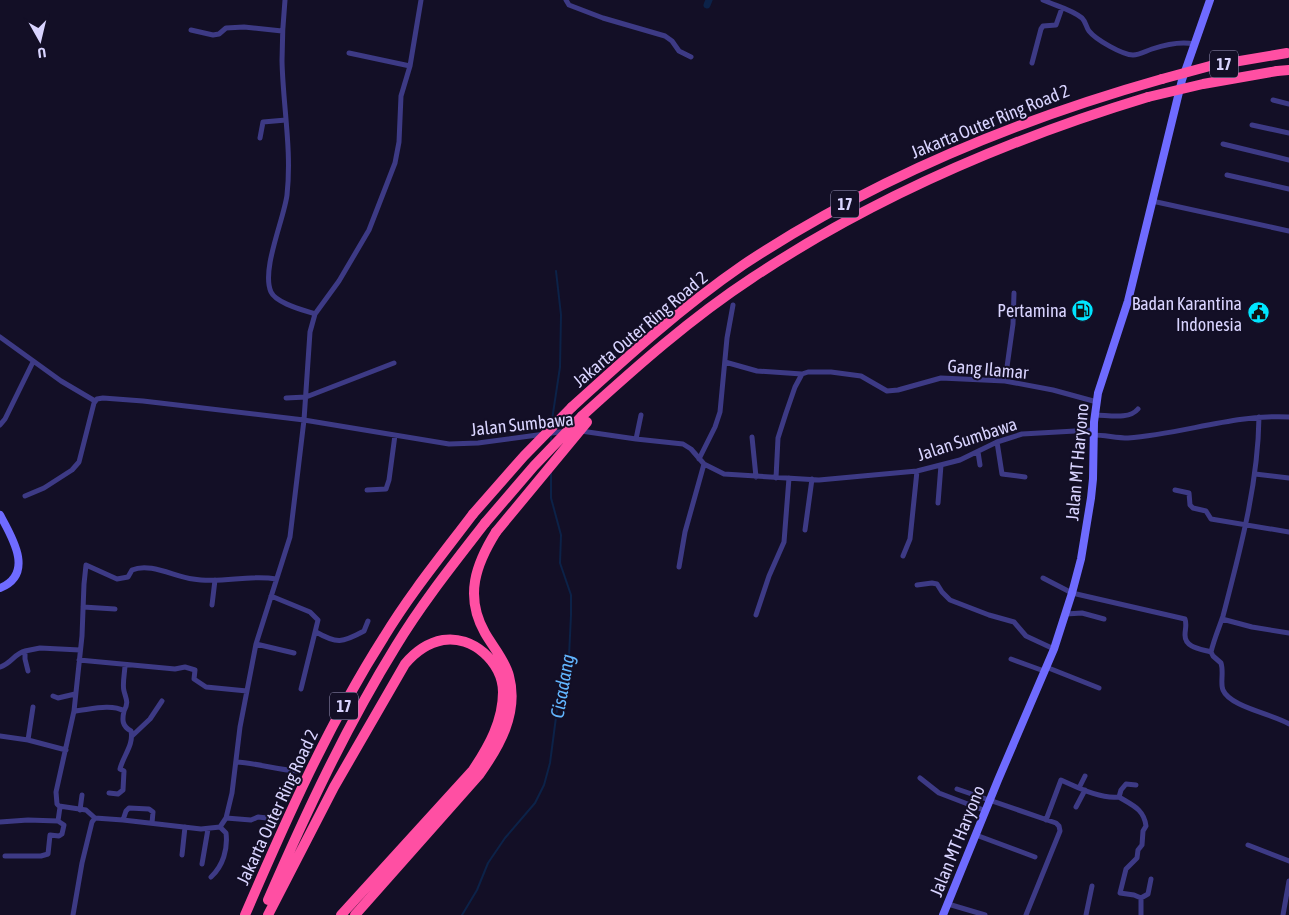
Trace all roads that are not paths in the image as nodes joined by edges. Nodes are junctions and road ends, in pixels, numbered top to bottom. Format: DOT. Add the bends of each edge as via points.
graph roads {
  1 [pos="285,0"];
  2 [pos="421,0"];
  3 [pos="566,0"];
  4 [pos="1043,0"];
  5 [pos="1210,0"];
  6 [pos="1062,8"];
  7 [pos="191,30"];
  8 [pos="282,31"];
  9 [pos="1194,44"];
  10 [pos="1288,52"];
  11 [pos="349,53"];
  12 [pos="691,57"];
  13 [pos="1032,62"];
  14 [pos="410,66"];
  15 [pos="1289,70"];
  16 [pos="1273,100"];
  17 [pos="1289,104"];
  18 [pos="286,120"];
  19 [pos="1252,125"];
  20 [pos="1289,133"];
  21 [pos="260,138"];
  22 [pos="1223,144"];
  23 [pos="1289,160"];
  24 [pos="1227,174"];
  25 [pos="1289,188"];
  26 [pos="1152,201"];
  27 [pos="1289,231"];
  28 [pos="1014,293"];
  29 [pos="734,305"];
  30 [pos="315,314"];
  31 [pos="0,337"];
  32 [pos="33,362"];
  33 [pos="725,362"];
  34 [pos="394,363"];
  35 [pos="802,374"];
  36 [pos="1005,381"];
  37 [pos="306,396"];
  38 [pos="286,398"];
  39 [pos="95,401"];
  40 [pos="1097,402"];
  41 [pos="1138,409"];
  42 [pos="1095,414"];
  43 [pos="641,415"];
  44 [pos="1259,417"];
  45 [pos="1289,417"];
  46 [pos="584,419"];
  47 [pos="304,420"];
  48 [pos="0,425"];
  49 [pos="1093,433"];
  50 [pos="395,435"];
  51 [pos="752,437"];
  52 [pos="636,439"];
  53 [pos="996,442"];
  54 [pos="978,452"];
  55 [pos="699,459"];
  56 [pos="704,464"];
  57 [pos="941,465"];
  58 [pos="980,465"];
  59 [pos="917,471"];
  60 [pos="1254,474"];
  61 [pos="756,477"];
  62 [pos="1024,477"];
  63 [pos="776,478"];
  64 [pos="789,478"];
  65 [pos="1289,478"];
  66 [pos="812,479"];
  67 [pos="367,490"];
  68 [pos="1175,490"];
  69 [pos="25,496"];
  70 [pos="938,503"];
  71 [pos="0,516"];
  72 [pos="1245,525"];
  73 [pos="805,530"];
  74 [pos="1289,532"];
  75 [pos="904,556"];
  76 [pos="678,567"];
  77 [pos="1043,578"];
  78 [pos="276,579"];
  79 [pos="215,580"];
  80 [pos="917,585"];
  81 [pos="0,588"];
  82 [pos="1072,593"];
  83 [pos="271,596"];
  84 [pos="212,606"];
  85 [pos="83,607"];
  86 [pos="115,609"];
  87 [pos="1066,614"];
  88 [pos="756,615"];
  89 [pos="1104,619"];
  90 [pos="1222,619"];
  91 [pos="368,620"];
  92 [pos="316,632"];
  93 [pos="1289,633"];
  94 [pos="256,644"];
  95 [pos="1054,649"];
  96 [pos="80,650"];
  97 [pos="25,651"];
  98 [pos="294,652"];
  99 [pos="1211,652"];
  100 [pos="1011,659"];
  101 [pos="79,660"];
  102 [pos="125,665"];
  103 [pos="0,667"];
  104 [pos="1045,669"];
  105 [pos="28,671"];
  106 [pos="1099,688"];
  107 [pos="301,689"];
  108 [pos="247,691"];
  109 [pos="75,694"];
  110 [pos="53,696"];
  111 [pos="162,701"];
  112 [pos="33,707"];
  113 [pos="124,711"];
  114 [pos="74,712"];
  115 [pos="1289,724"];
  116 [pos="0,736"];
  117 [pos="132,736"];
  118 [pos="28,740"];
  119 [pos="66,750"];
  120 [pos="236,762"];
  121 [pos="298,771"];
  122 [pos="1085,776"];
  123 [pos="920,778"];
  124 [pos="1136,785"];
  125 [pos="957,789"];
  126 [pos="1082,789"];
  127 [pos="109,793"];
  128 [pos="82,795"];
  129 [pos="1119,797"];
  130 [pos="990,801"];
  131 [pos="60,807"];
  132 [pos="1076,808"];
  133 [pos="80,810"];
  134 [pos="986,811"];
  135 [pos="95,818"];
  136 [pos="226,818"];
  137 [pos="267,818"];
  138 [pos="123,820"];
  139 [pos="1046,820"];
  140 [pos="58,821"];
  141 [pos="0,822"];
  142 [pos="152,823"];
  143 [pos="185,827"];
  144 [pos="220,827"];
  145 [pos="208,829"];
  146 [pos="976,836"];
  147 [pos="1248,845"];
  148 [pos="182,855"];
  149 [pos="5,856"];
  150 [pos="1035,857"];
  151 [pos="1289,861"];
  152 [pos="202,864"];
  153 [pos="211,877"];
  154 [pos="1150,879"];
  155 [pos="1289,881"];
  156 [pos="1092,886"];
  157 [pos="1141,898"];
  158 [pos="948,904"];
  159 [pos="73,915"];
  160 [pos="245,915"];
  161 [pos="262,915"];
  162 [pos="268,915"];
  163 [pos="341,915"];
  164 [pos="355,915"];
  165 [pos="943,915"];
  166 [pos="985,915"];
  167 [pos="1026,915"];
  168 [pos="1086,915"];
  169 [pos="1141,915"];
  170 [pos="1283,915"];
  1 -- 8 [label="street"];
  2 -- 14 [label="street"];
  3 -- 12 [label="street" via="569,5 603,18 668,38 679,51"];
  4 -- 6 [label="street"];
  5 -- 9 [label="main road, Jalan MT Haryono"];
  6 -- 9 [label="street" via="1083,19 1094,36 1134,56 1154,48 1186,42"];
  6 -- 13 [label="street" via="1056,25 1041,29"];
  7 -- 8 [label="street" via="212,35 226,28 244,26"];
  8 -- 18 [label="street"];
  9 -- 26 [label="main road, Jalan MT Haryono"];
  10 -- 160 [label="highway, Jakarta Outer Ring Road 2 / 17, bridge" via="1210,66 1092,98 918,166 821,216 742,266 633,352 572,407 473,514 384,636 308,774"];
  11 -- 14 [label="street"];
  14 -- 30 [label="street" via="401,96 399,142 394,163 362,242"];
  15 -- 46 [label="highway, Jakarta Outer Ring Road 2 / 17, bridge" via="1148,97 1036,135 943,172 834,227 751,278 646,358"];
  16 -- 17 [label="street"];
  18 -- 21 [label="street" via="263,122"];
  18 -- 30 [label="street" via="287,196 271,261 270,286 273,295 280,300"];
  19 -- 20 [label="street"];
  22 -- 23 [label="street"];
  24 -- 25 [label="street"];
  26 -- 27 [label="street"];
  26 -- 40 [label="main road, Jalan MT Haryono" via="1128,301"];
  28 -- 36 [label="street"];
  29 -- 33 [label="street"];
  30 -- 37 [label="street" via="308,341"];
  31 -- 32 [label="street"];
  32 -- 39 [label="street"];
  32 -- 48 [label="street"];
  33 -- 35 [label="street" via="757,370"];
  33 -- 55 [label="street" via="720,412"];
  34 -- 37 [label="street"];
  35 -- 36 [label="street, Gang Ilamar" via="810,371 864,377 884,390 943,378"];
  35 -- 63 [label="street" via="789,401 778,438"];
  36 -- 40 [label="street, Gang Ilamar"];
  37 -- 38 [label="street"];
  37 -- 47 [label="street"];
  39 -- 47 [label="street, Jalan Sumbawa" via="103,398 143,401"];
  39 -- 69 [label="street" via="79,462 44,488"];
  40 -- 42 [label="main road, Jalan MT Haryono"];
  41 -- 42 [label="street" via="1126,415"];
  42 -- 49 [label="main road, Jalan MT Haryono"];
  43 -- 52 [label="street"];
  44 -- 45 [label="street, Jalan Sumbawa"];
  44 -- 49 [label="street, Jalan Sumbawa" via="1127,438"];
  44 -- 60 [label="street"];
  46 -- 161 [label="highway, Jakarta Outer Ring Road 2 / 17, bridge" via="534,466 485,523 437,585 397,645 323,779"];
  46 -- 164 [label="highway, bridge" via="496,532 476,574 476,614 509,676 512,694 503,735 479,775"];
  47 -- 50 [label="street, Jalan Sumbawa"];
  47 -- 78 [label="street" via="290,537"];
  49 -- 53 [label="street, Jalan Sumbawa" via="1026,434"];
  49 -- 82 [label="main road, Jalan MT Haryono" via="1091,498"];
  50 -- 52 [label="street, Jalan Sumbawa" via="449,444 577,430"];
  50 -- 67 [label="street" via="386,489"];
  51 -- 61 [label="street"];
  52 -- 55 [label="street, Jalan Sumbawa" via="682,444"];
  53 -- 54 [label="street, Jalan Sumbawa"];
  53 -- 62 [label="street" via="1002,474"];
  54 -- 57 [label="street, Jalan Sumbawa"];
  54 -- 58 [label="street"];
  55 -- 56 [label="street, Jalan Sumbawa"];
  56 -- 61 [label="street, Jalan Sumbawa" via="724,474"];
  56 -- 76 [label="street"];
  57 -- 59 [label="street, Jalan Sumbawa"];
  57 -- 70 [label="street"];
  59 -- 66 [label="street, Jalan Sumbawa"];
  59 -- 75 [label="street" via="910,539"];
  60 -- 65 [label="street"];
  60 -- 72 [label="street"];
  61 -- 63 [label="street, Jalan Sumbawa"];
  63 -- 64 [label="street, Jalan Sumbawa"];
  64 -- 66 [label="street, Jalan Sumbawa"];
  64 -- 88 [label="street" via="784,542"];
  66 -- 73 [label="street"];
  68 -- 72 [label="street" via="1188,493 1192,507 1204,510 1211,519"];
  71 -- 81 [label="main road" via="19,558 13,578"];
  72 -- 74 [label="street"];
  72 -- 90 [label="street"];
  77 -- 82 [label="street"];
  78 -- 79 [label="street"];
  78 -- 83 [label="street"];
  79 -- 84 [label="street"];
  79 -- 85 [label="street" via="193,579 141,568 134,569 128,577 120,580 86,565"];
  80 -- 95 [label="street" via="937,584 950,600 1014,622 1026,636"];
  82 -- 87 [label="main road, Jalan MT Haryono"];
  82 -- 99 [label="street" via="1185,619 1186,642"];
  83 -- 92 [label="street" via="310,612 318,620"];
  83 -- 94 [label="street"];
  85 -- 86 [label="street"];
  85 -- 96 [label="street"];
  87 -- 89 [label="street" via="1082,613"];
  87 -- 95 [label="main road, Jalan MT Haryono"];
  90 -- 93 [label="street"];
  90 -- 99 [label="street"];
  91 -- 92 [label="street" via="364,631 340,641"];
  92 -- 107 [label="street"];
  94 -- 98 [label="street"];
  94 -- 108 [label="street"];
  95 -- 104 [label="main road, Jalan MT Haryono"];
  96 -- 97 [label="street" via="40,648"];
  96 -- 101 [label="street"];
  97 -- 103 [label="street"];
  97 -- 105 [label="street"];
  99 -- 115 [label="street" via="1221,663 1224,693 1237,703"];
  100 -- 104 [label="street"];
  101 -- 102 [label="street"];
  101 -- 109 [label="street"];
  102 -- 108 [label="street" via="195,670 194,679 206,687"];
  102 -- 113 [label="street" via="123,690 127,696"];
  104 -- 106 [label="street"];
  104 -- 130 [label="main road, Jalan MT Haryono"];
  108 -- 120 [label="street"];
  109 -- 110 [label="street"];
  109 -- 114 [label="street"];
  111 -- 117 [label="street" via="150,720"];
  112 -- 118 [label="street"];
  113 -- 114 [label="street" via="110,708"];
  113 -- 117 [label="street" via="122,721"];
  114 -- 119 [label="street"];
  116 -- 118 [label="street"];
  117 -- 127 [label="street" via="120,768 124,771 123,790 118,794"];
  118 -- 119 [label="street"];
  119 -- 131 [label="street" via="56,792"];
  120 -- 121 [label="street"];
  120 -- 136 [label="street"];
  122 -- 126 [label="street"];
  123 -- 134 [label="street" via="939,793"];
  124 -- 129 [label="street" via="1126,784"];
  125 -- 130 [label="street"];
  126 -- 129 [label="street"];
  126 -- 132 [label="street"];
  126 -- 139 [label="street" via="1061,780"];
  128 -- 133 [label="street"];
  129 -- 157 [label="street" via="1138,808 1145,822 1142,845 1137,858 1126,869 1120,893"];
  130 -- 134 [label="main road, Jalan MT Haryono"];
  130 -- 139 [label="street"];
  131 -- 133 [label="street"];
  131 -- 140 [label="street"];
  133 -- 135 [label="street" via="90,812"];
  134 -- 146 [label="main road, Jalan MT Haryono"];
  135 -- 138 [label="street"];
  135 -- 159 [label="street" via="82,862"];
  136 -- 137 [label="street"];
  136 -- 144 [label="street"];
  138 -- 142 [label="street"];
  138 -- 142 [label="street" via="128,808 149,809 153,812"];
  139 -- 167 [label="street" via="1056,823 1060,831"];
  140 -- 141 [label="street"];
  140 -- 149 [label="street" via="64,825 62,834 50,835 48,854"];
  142 -- 143 [label="street"];
  143 -- 145 [label="street"];
  143 -- 148 [label="street"];
  144 -- 145 [label="street"];
  144 -- 153 [label="street" via="227,836 225,853"];
  145 -- 152 [label="street"];
  146 -- 150 [label="street"];
  146 -- 158 [label="main road, Jalan MT Haryono"];
  147 -- 151 [label="street"];
  154 -- 157 [label="street" via="1148,894"];
  155 -- 170 [label="street"];
  156 -- 168 [label="street"];
  157 -- 169 [label="street"];
  158 -- 165 [label="main road, Jalan MT Haryono"];
  158 -- 166 [label="street"];
  162 -- 163 [label="highway" via="334,787 404,664 415,652 443,640 472,644 495,666 503,691 495,732 486,751 473,770"];
}
